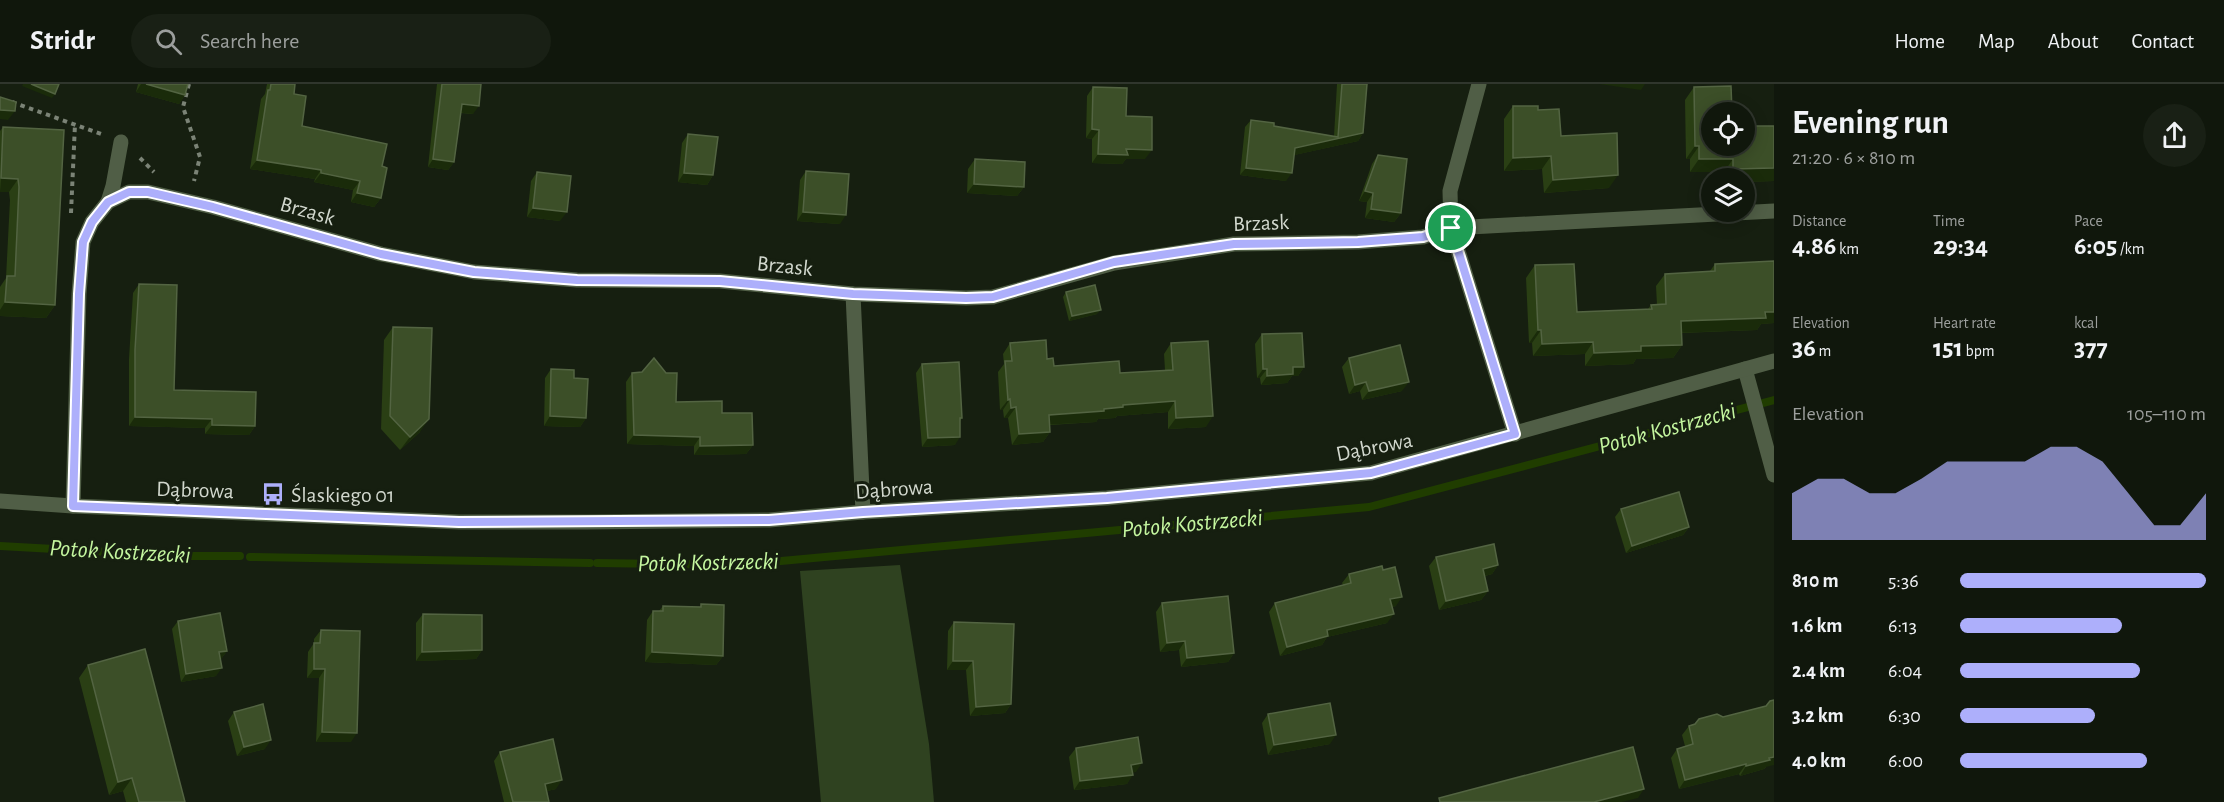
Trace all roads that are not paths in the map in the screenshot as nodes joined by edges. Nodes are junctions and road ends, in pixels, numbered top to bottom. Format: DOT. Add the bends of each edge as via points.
graph roads {
  1 [pos="1479,84"];
  2 [pos="121,142"];
  3 [pos="108,202"];
  4 [pos="1774,211"];
  5 [pos="1451,228"];
  6 [pos="853,294"];
  7 [pos="1774,361"];
  8 [pos="1745,369"];
  9 [pos="1515,434"];
  10 [pos="1774,475"];
  11 [pos="0,501"];
  12 [pos="73,506"];
  13 [pos="863,512"];
  1 -- 5 [label="street" via="1450,192"];
  2 -- 3 [label="street"];
  3 -- 6 [label="street, Brzask" via="129,192 148,192 381,254 474,272 577,280 720,281"];
  3 -- 12 [label="street" via="83,242"];
  4 -- 5 [label="street, Brzask"];
  5 -- 6 [label="street, Brzask" via="1423,237 1234,244 1114,262 993,297"];
  5 -- 9 [label="street"];
  6 -- 13 [label="street"];
  7 -- 8 [label="street, Dąbrowa"];
  8 -- 9 [label="street, Dąbrowa"];
  8 -- 10 [label="street"];
  9 -- 13 [label="street, Dąbrowa" via="1371,473 1119,497"];
  11 -- 12 [label="street, Dąbrowa"];
  12 -- 13 [label="street, Dąbrowa" via="459,522 769,520"];
}
